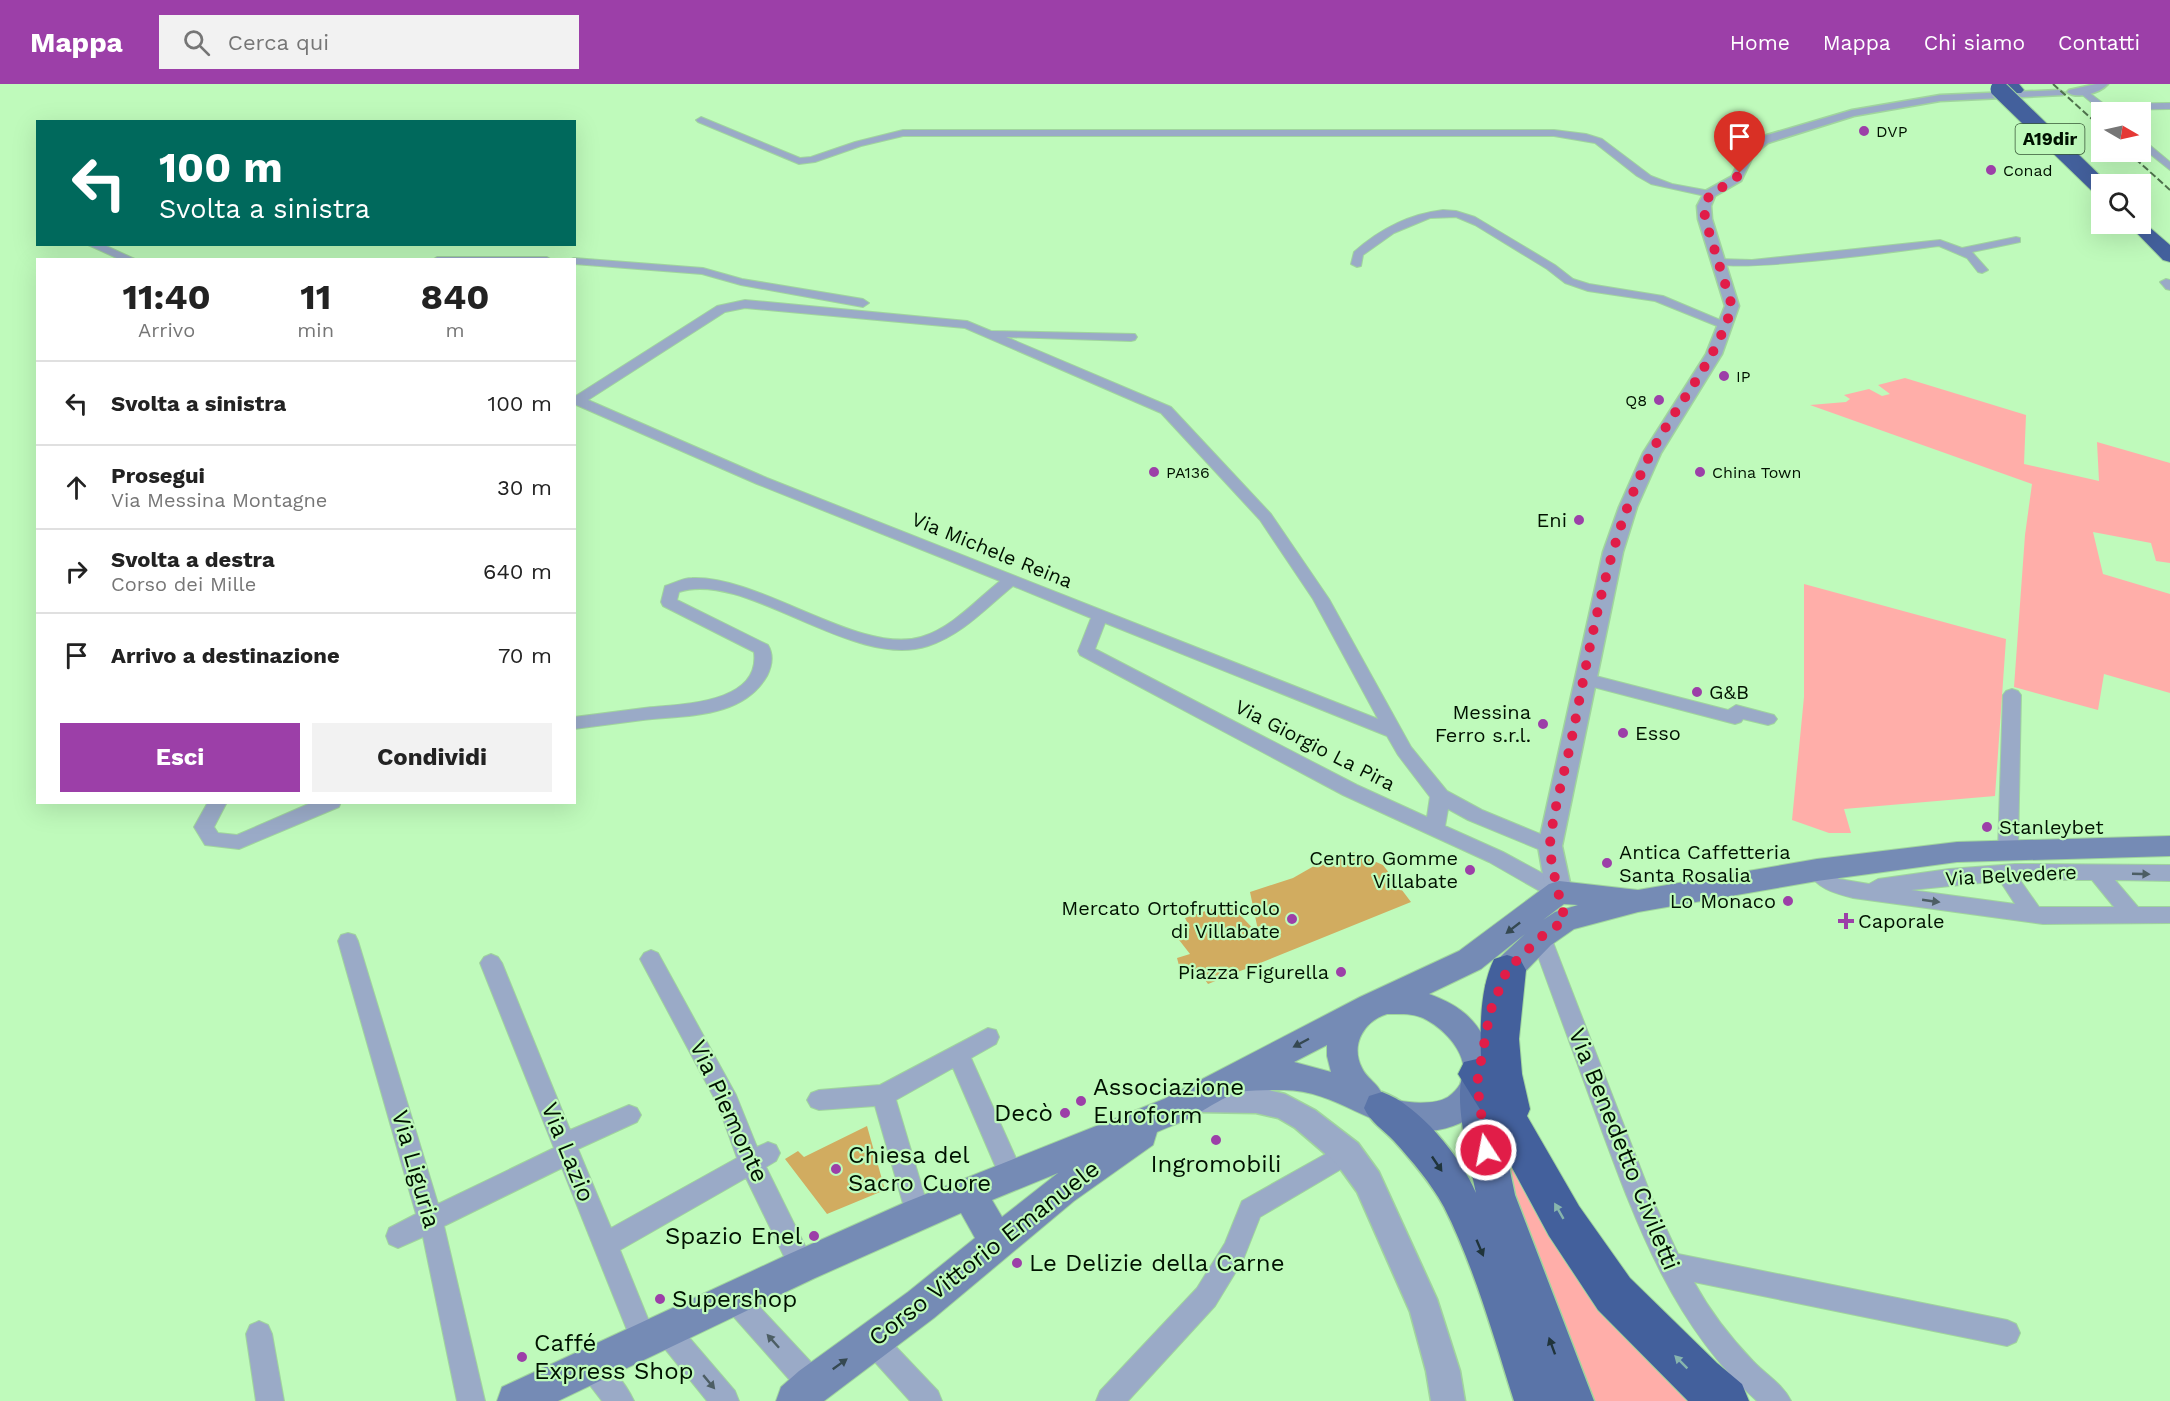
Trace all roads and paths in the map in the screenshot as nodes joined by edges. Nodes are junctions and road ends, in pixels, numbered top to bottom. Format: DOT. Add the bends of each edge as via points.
graph roads {
  1 [pos="2103,84"];
  2 [pos="1965,86"];
  3 [pos="2005,87"];
  4 [pos="2078,92"];
  5 [pos="2059,93"];
  6 [pos="1940,98"];
  7 [pos="2094,102"];
  8 [pos="2170,106"];
  9 [pos="2151,107"];
  10 [pos="701,120"];
  11 [pos="2151,151"];
  12 [pos="2170,167"];
  13 [pos="2105,174"];
  14 [pos="2091,177"];
  15 [pos="1710,194"];
  16 [pos="2151,219"];
  17 [pos="2148,234"];
  18 [pos="2169,236"];
  19 [pos="2016,240"];
  20 [pos="97,246"];
  21 [pos="1963,251"];
  22 [pos="2170,256"];
  23 [pos="127,258"];
  24 [pos="576,261"];
  25 [pos="1718,262"];
  26 [pos="1357,264"];
  27 [pos="1982,270"];
  28 [pos="933,320"];
  29 [pos="1726,325"];
  30 [pos="985,332"];
  31 [pos="1131,337"];
  32 [pos="1011,580"];
  33 [pos="1100,616"];
  34 [pos="1584,679"];
  35 [pos="2012,695"];
  36 [pos="1768,719"];
  37 [pos="576,723"];
  38 [pos="1394,732"];
  39 [pos="1440,796"];
  40 [pos="217,804"];
  41 [pos="327,804"];
  42 [pos="1435,831"];
  43 [pos="1550,846"];
  44 [pos="2170,846"];
  45 [pos="2006,861"];
  46 [pos="1817,870"];
  47 [pos="2097,872"];
  48 [pos="2170,873"];
  49 [pos="1949,877"];
  50 [pos="1853,890"];
  51 [pos="1562,906"];
  52 [pos="1971,906"];
  53 [pos="2033,915"];
  54 [pos="2170,915"];
  55 [pos="2133,916"];
  56 [pos="1541,937"];
  57 [pos="348,940"];
  58 [pos="651,959"];
  59 [pos="491,963"];
  60 [pos="1507,970"];
  61 [pos="1378,1004"];
  62 [pos="988,1038"];
  63 [pos="958,1054"];
  64 [pos="1478,1075"];
  65 [pos="1284,1076"];
  66 [pos="1232,1080"];
  67 [pos="883,1095"];
  68 [pos="819,1100"];
  69 [pos="1185,1104"];
  70 [pos="1378,1106"];
  71 [pos="1285,1107"];
  72 [pos="629,1115"];
  73 [pos="1522,1147"];
  74 [pos="567,1148"];
  75 [pos="1347,1154"];
  76 [pos="759,1157"];
  77 [pos="1054,1175"];
  78 [pos="1012,1176"];
  79 [pos="969,1195"];
  80 [pos="918,1214"];
  81 [pos="431,1220"];
  82 [pos="398,1236"];
  83 [pos="997,1242"];
  84 [pos="604,1245"];
  85 [pos="1669,1265"];
  86 [pos="802,1266"];
  87 [pos="734,1298"];
  88 [pos="2007,1333"];
  89 [pos="260,1334"];
  90 [pos="655,1336"];
  91 [pos="873,1341"];
  92 [pos="591,1366"];
  93 [pos="804,1393"];
  94 [pos="270,1401"];
  95 [pos="471,1401"];
  96 [pos="516,1401"];
  97 [pos="620,1401"];
  98 [pos="725,1401"];
  99 [pos="928,1401"];
  100 [pos="1110,1401"];
  101 [pos="1448,1401"];
  102 [pos="1536,1401"];
  103 [pos="1572,1401"];
  104 [pos="1725,1401"];
  105 [pos="1777,1401"];
  1 -- 4 [label="street"];
  2 -- 6 [label="street"];
  3 -- 13 [label="highway, A19dir"];
  3 -- 14 [label="highway, A19dir, bridge"];
  4 -- 7 [label="street"];
  5 -- 6 [label="street"];
  6 -- 15 [label="street" via="1852,113 1764,140 1748,153 1737,178"];
  8 -- 9 [label="street"];
  10 -- 15 [label="street" via="799,161 903,133 1554,133 1603,143 1630,168 1649,179"];
  11 -- 12 [label="street"];
  15 -- 25 [label="street" via="1704,206 1705,219"];
  16 -- 18 [label="highway"];
  17 -- 22 [label="highway"];
  19 -- 21 [label="street"];
  20 -- 23 [label="street"];
  21 -- 25 [label="street" via="1927,243 1752,263"];
  21 -- 27 [label="street"];
  24 -- 28 [label="street" via="703,272 793,292 916,308"];
  25 -- 29 [label="street" via="1732,306"];
  26 -- 29 [label="street" via="1358,254 1380,236 1418,218 1436,213 1457,214 1474,220 1568,280 1651,296"];
  28 -- 30 [label="street"];
  28 -- 32 [label="street, Via Michele Reina" via="745,304 721,309 578,401 762,481"];
  29 -- 34 [label="street" via="1714,354 1652,453 1628,507 1613,552"];
  30 -- 31 [label="street"];
  30 -- 38 [label="street" via="1166,410 1266,517 1322,599"];
  32 -- 33 [label="street, Via Michele Reina"];
  32 -- 37 [label="street" via="940,635 920,643 903,644 865,639 711,584 678,584 671,589 669,602 762,649 762,671 748,690 704,709"];
  33 -- 38 [label="street, Via Michele Reina"];
  33 -- 42 [label="street, Via Giorgio La Pira" via="1086,651"];
  34 -- 36 [label="street" via="1735,718 1736,711"];
  34 -- 43 [label="street"];
  35 -- 45 [label="street"];
  38 -- 39 [label="street"];
  39 -- 42 [label="street"];
  39 -- 43 [label="street"];
  40 -- 41 [label="street" via="204,827 212,840 239,842"];
  42 -- 51 [label="street, Via Giorgio La Pira" via="1496,857"];
  43 -- 51 [label="street"];
  44 -- 45 [label="main road"];
  45 -- 46 [label="main road" via="1957,852"];
  45 -- 47 [label="street, Via Belvedere"];
  45 -- 49 [label="street, Via Belvedere"];
  45 -- 53 [label="street"];
  46 -- 50 [label="street" via="1833,885"];
  46 -- 51 [label="main road" via="1638,900"];
  47 -- 48 [label="street, Via Belvedere, one-way"];
  47 -- 55 [label="street"];
  49 -- 50 [label="street, Via Belvedere"];
  49 -- 52 [label="street"];
  50 -- 52 [label="street, one-way"];
  51 -- 56 [label="main road"];
  51 -- 61 [label="main road, one-way" via="1470,960"];
  52 -- 53 [label="street"];
  53 -- 55 [label="street"];
  54 -- 55 [label="street"];
  56 -- 60 [label="main road"];
  56 -- 85 [label="street, Via Benedetto Civiletti" via="1638,1195"];
  57 -- 81 [label="street, Via Liguria"];
  58 -- 76 [label="street, Via Piemonte"];
  59 -- 74 [label="street, Via Lazio"];
  60 -- 64 [label="main road" via="1490,1012"];
  60 -- 73 [label="highway" via="1498,1042 1507,1099"];
  61 -- 64 [label="main road" via="1400,1000 1418,1003 1451,1018 1473,1043"];
  61 -- 66 [label="main road, Corso Vittorio Emanuele, one-way"];
  61 -- 70 [label="main road" via="1359,1013 1348,1024 1341,1052 1347,1073 1359,1091"];
  62 -- 63 [label="street"];
  63 -- 67 [label="street"];
  63 -- 78 [label="street"];
  64 -- 70 [label="main road" via="1472,1095 1460,1108 1436,1118 1409,1118"];
  64 -- 73 [label="highway"];
  103 -- 64 [label="main road, one-way" via="1496,1195 1482,1128"];
  65 -- 66 [label="main road"];
  65 -- 70 [label="main road" via="1334,1085"];
  65 -- 71 [label="street" via="1277,1086 1278,1098"];
  66 -- 69 [label="main road, Corso Vittorio Emanuele"];
  67 -- 68 [label="street"];
  67 -- 80 [label="street"];
  69 -- 71 [label="street" via="1256,1100"];
  69 -- 77 [label="main road, Corso Vittorio Emanuele"];
  70 -- 102 [label="main road, one-way" via="1429,1153 1458,1195 1498,1289"];
  71 -- 75 [label="street"];
  72 -- 74 [label="street"];
  104 -- 73 [label="highway, one-way" via="1614,1294 1564,1221"];
  74 -- 81 [label="street"];
  74 -- 84 [label="street, Via Lazio"];
  75 -- 100 [label="street" via="1251,1209 1234,1251 1206,1297"];
  75 -- 101 [label="street" via="1368,1182 1426,1310"];
  76 -- 84 [label="street"];
  76 -- 86 [label="street, Via Piemonte"];
  77 -- 78 [label="main road"];
  77 -- 83 [label="main road, Corso Vittorio Emanuele"];
  78 -- 79 [label="main road"];
  79 -- 80 [label="main road"];
  79 -- 83 [label="main road"];
  80 -- 86 [label="main road"];
  81 -- 82 [label="street"];
  81 -- 95 [label="street, Via Liguria"];
  83 -- 91 [label="main road, Corso Vittorio Emanuele"];
  84 -- 90 [label="street, Via Lazio"];
  85 -- 88 [label="street"];
  85 -- 105 [label="street, Via Benedetto Civiletti" via="1694,1311 1728,1355"];
  86 -- 87 [label="main road"];
  87 -- 90 [label="main road"];
  93 -- 87 [label="street, one-way"];
  89 -- 94 [label="street"];
  90 -- 92 [label="main road"];
  90 -- 98 [label="street, Via Lazio, one-way"];
  93 -- 91 [label="main road, Corso Vittorio Emanuele, one-way"];
  91 -- 99 [label="street"];
  92 -- 96 [label="main road"];
  92 -- 97 [label="street"];
}
